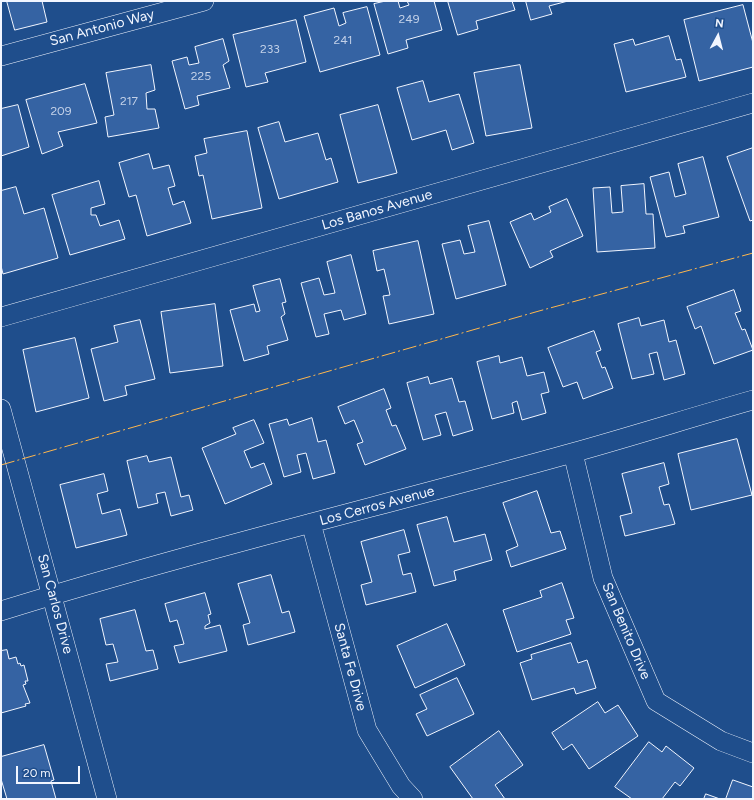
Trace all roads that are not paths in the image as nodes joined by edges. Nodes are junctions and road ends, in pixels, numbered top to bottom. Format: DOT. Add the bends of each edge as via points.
graph roads {
  1 [pos="204,1"];
  2 [pos="1,56"];
  3 [pos="753,104"];
  4 [pos="1,317"];
  5 [pos="753,400"];
  6 [pos="1,409"];
  7 [pos="573,453"];
  8 [pos="311,523"];
  9 [pos="52,595"];
  10 [pos="1,611"];
  11 [pos="753,753"];
  12 [pos="107,799"];
  13 [pos="413,799"];
  1 -- 2 [label="street, San Antonio Way"];
  3 -- 4 [label="street, Los Banos Avenue"];
  5 -- 7 [label="street, Los Cerros Avenue"];
  6 -- 9 [label="street, San Carlos Drive"];
  7 -- 8 [label="street, Los Cerros Avenue"];
  7 -- 11 [label="street, San Benito Drive" via="603,578 656,701 721,742"];
  8 -- 9 [label="street, Los Cerros Avenue"];
  8 -- 13 [label="street, Santa Fe Drive" via="367,730 401,786"];
  9 -- 10 [label="street, Los Cerros Avenue"];
  9 -- 12 [label="street, San Carlos Drive"];
}
